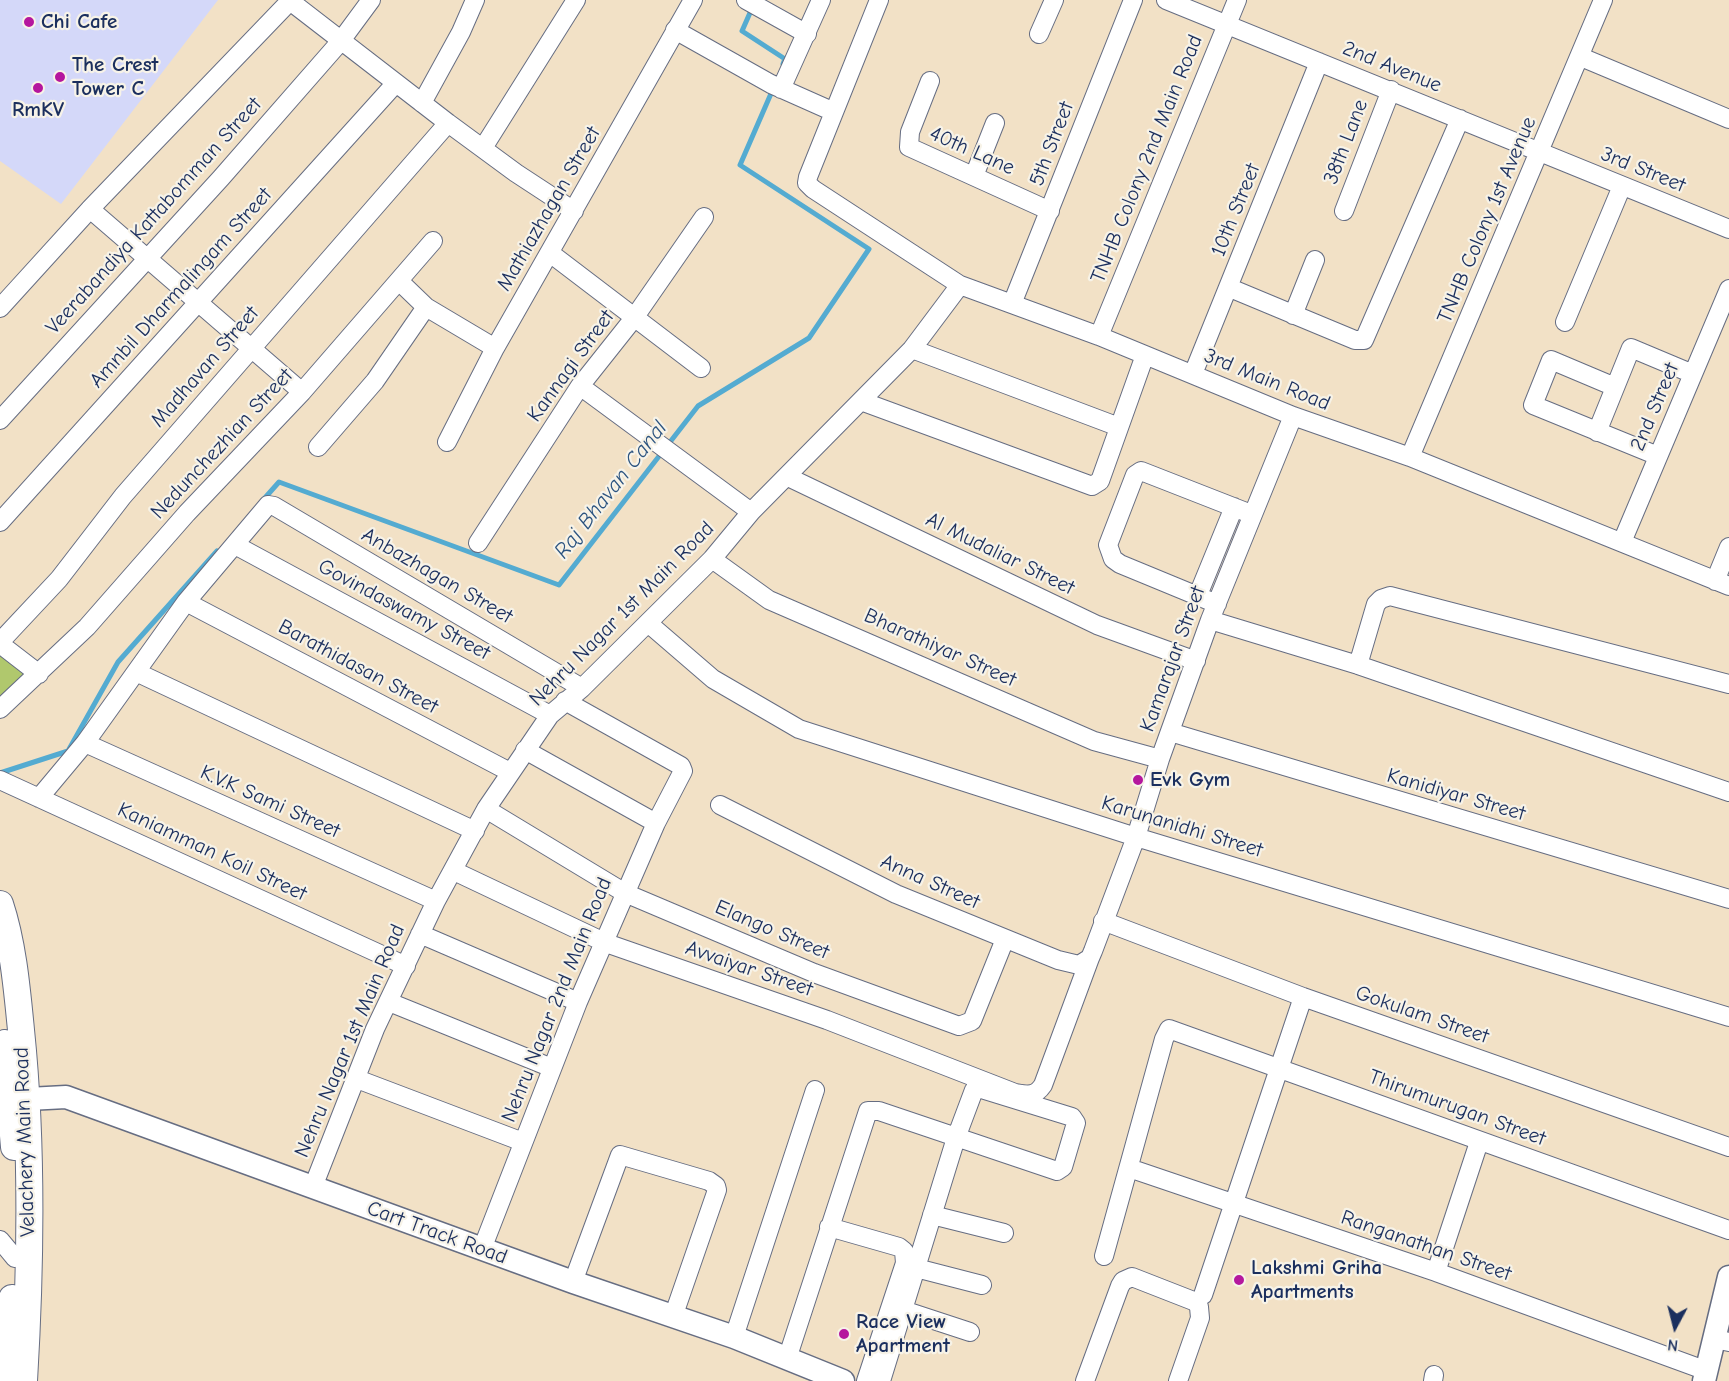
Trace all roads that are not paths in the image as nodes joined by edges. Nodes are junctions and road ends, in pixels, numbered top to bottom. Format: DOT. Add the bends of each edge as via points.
graph roads {
  1 [pos="371,0"];
  2 [pos="474,0"];
  3 [pos="576,0"];
  4 [pos="693,0"];
  5 [pos="746,0"];
  6 [pos="821,0"];
  7 [pos="879,0"];
  8 [pos="1053,0"];
  9 [pos="1132,0"];
  10 [pos="1166,0"];
  11 [pos="1237,0"];
  12 [pos="1603,0"];
  13 [pos="1227,25"];
  14 [pos="675,30"];
  15 [pos="807,34"];
  16 [pos="1039,34"];
  17 [pos="340,42"];
  18 [pos="1581,57"];
  19 [pos="1319,62"];
  20 [pos="930,81"];
  21 [pos="395,84"];
  22 [pos="781,89"];
  23 [pos="1391,90"];
  24 [pos="422,104"];
  25 [pos="834,112"];
  26 [pos="1460,119"];
  27 [pos="1729,119"];
  28 [pos="448,123"];
  29 [pos="994,123"];
  30 [pos="483,148"];
  31 [pos="1540,151"];
  32 [pos="974,176"];
  33 [pos="1622,186"];
  34 [pos="90,209"];
  35 [pos="574,211"];
  36 [pos="1050,211"];
  37 [pos="1344,211"];
  38 [pos="704,217"];
  39 [pos="1729,229"];
  40 [pos="433,241"];
  41 [pos="550,253"];
  42 [pos="147,260"];
  43 [pos="1315,260"];
  44 [pos="399,281"];
  45 [pos="960,285"];
  46 [pos="1230,288"];
  47 [pos="1729,289"];
  48 [pos="199,303"];
  49 [pos="1012,304"];
  50 [pos="426,307"];
  51 [pos="0,308"];
  52 [pos="1293,315"];
  53 [pos="634,318"];
  54 [pos="1565,322"];
  55 [pos="1099,336"];
  56 [pos="495,348"];
  57 [pos="250,349"];
  58 [pos="912,349"];
  59 [pos="1145,355"];
  60 [pos="701,369"];
  61 [pos="1193,374"];
  62 [pos="1693,374"];
  63 [pos="580,386"];
  64 [pos="1615,387"];
  65 [pos="302,392"];
  66 [pos="861,401"];
  67 [pos="1293,416"];
  68 [pos="0,420"];
  69 [pos="1119,427"];
  70 [pos="1597,432"];
  71 [pos="447,442"];
  72 [pos="318,447"];
  73 [pos="1658,456"];
  74 [pos="1410,457"];
  75 [pos="788,477"];
  76 [pos="1234,507"];
  77 [pos="751,512"];
  78 [pos="1251,514"];
  79 [pos="0,522"];
  80 [pos="1622,542"];
  81 [pos="478,543"];
  82 [pos="235,545"];
  83 [pos="1729,547"];
  84 [pos="712,559"];
  85 [pos="1722,583"];
  86 [pos="1198,595"];
  87 [pos="186,602"];
  88 [pos="1214,612"];
  89 [pos="648,623"];
  90 [pos="0,644"];
  91 [pos="1196,662"];
  92 [pos="1358,665"];
  93 [pos="136,672"];
  94 [pos="39,674"];
  95 [pos="1729,684"];
  96 [pos="582,688"];
  97 [pos="565,701"];
  98 [pos="0,709"];
  99 [pos="550,715"];
  100 [pos="1170,732"];
  101 [pos="85,743"];
  102 [pos="525,750"];
  103 [pos="1160,759"];
  104 [pos="510,772"];
  105 [pos="0,780"];
  106 [pos="1729,792"];
  107 [pos="39,798"];
  108 [pos="720,805"];
  109 [pos="486,809"];
  110 [pos="656,823"];
  111 [pos="475,831"];
  112 [pos="1136,837"];
  113 [pos="454,871"];
  114 [pos="625,893"];
  115 [pos="1729,899"];
  116 [pos="436,901"];
  117 [pos="0,904"];
  118 [pos="1103,921"];
  119 [pos="420,934"];
  120 [pos="1005,939"];
  121 [pos="606,943"];
  122 [pos="1090,958"];
  123 [pos="406,966"];
  124 [pos="1303,997"];
  125 [pos="0,998"];
  126 [pos="389,1002"];
  127 [pos="578,1002"];
  128 [pos="1729,1017"];
  129 [pos="1281,1067"];
  130 [pos="552,1068"];
  131 [pos="357,1078"];
  132 [pos="815,1090"];
  133 [pos="28,1099"];
  134 [pos="956,1138"];
  135 [pos="523,1142"];
  136 [pos="1479,1142"];
  137 [pos="1729,1147"];
  138 [pos="1130,1168"];
  139 [pos="313,1187"];
  140 [pos="1234,1204"];
  141 [pos="932,1215"];
  142 [pos="829,1227"];
  143 [pos="1729,1230"];
  144 [pos="1004,1233"];
  145 [pos="8,1249"];
  146 [pos="482,1249"];
  147 [pos="1104,1256"];
  148 [pos="916,1268"];
  149 [pos="1436,1272"];
  150 [pos="1729,1277"];
  151 [pos="573,1282"];
  152 [pos="982,1285"];
  153 [pos="1203,1295"];
  154 [pos="903,1310"];
  155 [pos="673,1317"];
  156 [pos="970,1332"];
  157 [pos="734,1338"];
  158 [pos="1722,1340"];
  159 [pos="787,1359"];
  160 [pos="1705,1376"];
  161 [pos="5,1381"];
  162 [pos="24,1381"];
  163 [pos="843,1381"];
  164 [pos="866,1381"];
  165 [pos="881,1381"];
  166 [pos="1085,1381"];
  167 [pos="1178,1381"];
  1 -- 17 [label="street, Veerabandiya Kattabomman Street"];
  2 -- 24 [label="street"];
  3 -- 30 [label="street"];
  4 -- 14 [label="street, Mathiazhagan Street"];
  5 -- 15 [label="street"];
  6 -- 15 [label="street"];
  7 -- 25 [label="street"];
  8 -- 16 [label="street"];
  9 -- 36 [label="street, 5th Street"];
  10 -- 13 [label="street, 2nd Avenue"];
  11 -- 13 [label="street, TNHB Colony 2nd Main Road"];
  12 -- 18 [label="street, TNHB Colony 1st Avenue"];
  13 -- 19 [label="street, 2nd Avenue"];
  13 -- 55 [label="street, TNHB Colony 2nd Main Road"];
  14 -- 22 [label="street"];
  14 -- 35 [label="street, Mathiazhagan Street"];
  15 -- 22 [label="street"];
  17 -- 21 [label="street"];
  17 -- 34 [label="street" via="290,1"];
  17 -- 42 [label="street, Veerabandiya Kattabomman Street"];
  18 -- 27 [label="street"];
  18 -- 31 [label="street, TNHB Colony 1st Avenue"];
  19 -- 23 [label="street, 2nd Avenue"];
  19 -- 46 [label="street, 10th Street"];
  20 -- 32 [label="street, 40th Lane" via="910,132 909,147"];
  21 -- 24 [label="street"];
  21 -- 48 [label="street, Amnbil Dharmalingam Street"];
  22 -- 25 [label="street"];
  23 -- 26 [label="street, 2nd Avenue"];
  23 -- 37 [label="street, 38th Lane"];
  24 -- 28 [label="street"];
  25 -- 45 [label="street, 3rd Main Road" via="807,183"];
  26 -- 31 [label="street, 2nd Avenue"];
  26 -- 52 [label="street" via="1366,338 1355,340"];
  28 -- 30 [label="street"];
  28 -- 57 [label="street, Madhavan Street"];
  29 -- 32 [label="street"];
  30 -- 35 [label="street"];
  31 -- 33 [label="street, 3rd Street"];
  31 -- 74 [label="street, TNHB Colony 1st Avenue"];
  32 -- 36 [label="street, 40th Lane"];
  33 -- 39 [label="street, 3rd Street"];
  33 -- 54 [label="street"];
  34 -- 42 [label="street"];
  34 -- 51 [label="street"];
  35 -- 41 [label="street, Mathiazhagan Street"];
  36 -- 49 [label="street, 5th Street"];
  38 -- 53 [label="street, Kannagi Street"];
  40 -- 44 [label="street, Nedunchezhian Street"];
  41 -- 53 [label="street"];
  41 -- 56 [label="street, Mathiazhagan Street"];
  42 -- 48 [label="street"];
  42 -- 68 [label="street, Veerabandiya Kattabomman Street"];
  43 -- 52 [label="street"];
  44 -- 50 [label="street"];
  44 -- 65 [label="street, Nedunchezhian Street"];
  45 -- 49 [label="street, 3rd Main Road"];
  45 -- 58 [label="street, Nehru Nagar 1st Main Road"];
  46 -- 52 [label="street"];
  46 -- 61 [label="street, 10th Street"];
  47 -- 62 [label="street, 2nd Street"];
  48 -- 57 [label="street"];
  48 -- 79 [label="street, Amnbil Dharmalingam Street"];
  49 -- 55 [label="street, 3rd Main Road"];
  50 -- 56 [label="street"];
  50 -- 72 [label="street" via="375,381"];
  53 -- 60 [label="street"];
  53 -- 63 [label="street, Kannagi Street"];
  55 -- 59 [label="street, 3rd Main Road"];
  56 -- 71 [label="street, Mathiazhagan Street"];
  57 -- 65 [label="street"];
  57 -- 90 [label="street, Madhavan Street"];
  58 -- 66 [label="street, Nehru Nagar 1st Main Road"];
  58 -- 69 [label="street"];
  59 -- 61 [label="street, 3rd Main Road"];
  59 -- 69 [label="street"];
  61 -- 67 [label="street, 3rd Main Road"];
  62 -- 64 [label="street" via="1631,348"];
  62 -- 73 [label="street, 2nd Street"];
  63 -- 77 [label="street"];
  63 -- 81 [label="street, Kannagi Street"];
  64 -- 70 [label="street"];
  64 -- 70 [label="street" via="1551,360 1533,405"];
  65 -- 94 [label="street, Nedunchezhian Street" via="187,513 87,627"];
  66 -- 69 [label="street" via="1086,486 1100,481"];
  66 -- 75 [label="street, Nehru Nagar 1st Main Road"];
  67 -- 74 [label="street, 3rd Main Road"];
  67 -- 78 [label="street, Kamarajar Street"];
  70 -- 73 [label="street"];
  73 -- 80 [label="street, 2nd Street"];
  74 -- 80 [label="street, 3rd Main Road"];
  75 -- 77 [label="street, Nehru Nagar 1st Main Road"];
  75 -- 91 [label="street, Al Mudaliar Street" via="1097,625"];
  76 -- 78 [label="street"];
  76 -- 86 [label="street"];
  76 -- 86 [label="street" via="1148,471 1135,475 1108,545 1110,553 1120,564"];
  77 -- 84 [label="street, Nehru Nagar 1st Main Road"];
  78 -- 88 [label="street, Kamarajar Street"];
  80 -- 85 [label="street, 3rd Main Road"];
  82 -- 87 [label="street"];
  82 -- 96 [label="street, Anbazhagan Street" via="270,505"];
  82 -- 99 [label="street, Govindaswamy Street"];
  83 -- 85 [label="street"];
  84 -- 89 [label="street, Nehru Nagar 1st Main Road"];
  84 -- 103 [label="street, Bharathiyar Street" via="769,600 1094,741"];
  86 -- 88 [label="street"];
  87 -- 93 [label="street"];
  87 -- 104 [label="street, Barathidasan Street"];
  88 -- 91 [label="street, Kamarajar Street"];
  88 -- 92 [label="street"];
  89 -- 96 [label="street, Nehru Nagar 1st Main Road"];
  89 -- 112 [label="street, Karunanidhi Street" via="713,679 799,729"];
  90 -- 94 [label="street"];
  91 -- 100 [label="street, Kamarajar Street"];
  92 -- 95 [label="street" via="1376,604 1390,596"];
  92 -- 106 [label="street"];
  93 -- 101 [label="street"];
  93 -- 111 [label="street"];
  94 -- 98 [label="street, Nedunchezhian Street"];
  96 -- 97 [label="street, Nehru Nagar 1st Main Road"];
  97 -- 99 [label="street, Nehru Nagar 1st Main Road"];
  97 -- 110 [label="street, Nehru Nagar 2nd Main Road" via="681,766 684,771"];
  99 -- 102 [label="street, Nehru Nagar 1st Main Road"];
  100 -- 103 [label="street, Kamarajar Street"];
  100 -- 115 [label="street, Kanidiyar Street"];
  101 -- 107 [label="street"];
  101 -- 116 [label="street, K.V.K Sami Street"];
  102 -- 104 [label="street, Nehru Nagar 1st Main Road"];
  102 -- 110 [label="street"];
  103 -- 112 [label="street, Kamarajar Street"];
  104 -- 109 [label="street, Nehru Nagar 1st Main Road"];
  105 -- 107 [label="street, Kaniamman Koil Street"];
  107 -- 123 [label="street, Kaniamman Koil Street"];
  108 -- 120 [label="street, Anna Street" via="896,894"];
  109 -- 111 [label="street, Nehru Nagar 1st Main Road"];
  109 -- 114 [label="street, Elango Street"];
  110 -- 114 [label="street, Nehru Nagar 2nd Main Road"];
  111 -- 113 [label="street, Nehru Nagar 1st Main Road"];
  112 -- 118 [label="street, Kamarajar Street"];
  112 -- 128 [label="street, Karunanidhi Street"];
  113 -- 116 [label="street, Nehru Nagar 1st Main Road"];
  113 -- 121 [label="street, Avvaiyar Street"];
  114 -- 120 [label="street, Elango Street" via="814,973 959,1026 972,1021"];
  114 -- 121 [label="street, Nehru Nagar 2nd Main Road"];
  116 -- 119 [label="street, Nehru Nagar 1st Main Road"];
  117 -- 133 [label="main road, Velachery Main Road" via="18,1003"];
  118 -- 122 [label="street"];
  118 -- 124 [label="street, Gokulam Street"];
  119 -- 123 [label="street, Nehru Nagar 1st Main Road"];
  119 -- 127 [label="street"];
  120 -- 122 [label="street, Anna Street" via="1070,964 1079,965"];
  121 -- 122 [label="street, Avvaiyar Street" via="827,1020 1015,1093 1035,1094 1043,1085"];
  121 -- 127 [label="street, Nehru Nagar 2nd Main Road"];
  123 -- 126 [label="street, Nehru Nagar 1st Main Road"];
  124 -- 129 [label="street"];
  124 -- 137 [label="street, Gokulam Street"];
  125 -- 145 [label="main road, Velachery Main Road" via="15,1172"];
  126 -- 130 [label="street"];
  126 -- 131 [label="street, Nehru Nagar 1st Main Road"];
  127 -- 130 [label="street, Nehru Nagar 2nd Main Road"];
  129 -- 136 [label="street, Thirumurugan Street"];
  129 -- 138 [label="street, Thirumurugan Street" via="1169,1029"];
  129 -- 140 [label="street"];
  130 -- 135 [label="street, Nehru Nagar 2nd Main Road"];
  131 -- 135 [label="street"];
  131 -- 139 [label="street, Nehru Nagar 1st Main Road"];
  132 -- 157 [label="street"];
  133 -- 139 [label="street, Cart Track Road" via="66,1097"];
  133 -- 162 [label="main road, Velachery Main Road" via="30,1173"];
  134 -- 134 [label="street" via="978,1088 1072,1117 1076,1123 1063,1167 1057,1171"];
  134 -- 141 [label="street"];
  134 -- 142 [label="street" via="879,1111 868,1111"];
  135 -- 146 [label="street, Nehru Nagar 2nd Main Road"];
  136 -- 143 [label="street, Thirumurugan Street"];
  136 -- 149 [label="street"];
  138 -- 140 [label="street, Ranganathan Street"];
  138 -- 147 [label="street"];
  139 -- 146 [label="street, Cart Track Road"];
  140 -- 149 [label="street, Ranganathan Street"];
  140 -- 153 [label="street"];
  141 -- 144 [label="street"];
  141 -- 148 [label="street"];
  142 -- 159 [label="street"];
  142 -- 164 [label="street" via="899,1247 905,1255"];
  145 -- 161 [label="main road, Velachery Main Road"];
  146 -- 151 [label="street, Cart Track Road"];
  148 -- 152 [label="street"];
  148 -- 154 [label="street"];
  149 -- 160 [label="street, Ranganathan Street"];
  150 -- 158 [label="street"];
  151 -- 155 [label="street, Cart Track Road"];
  151 -- 155 [label="street" via="620,1155 709,1181 717,1190"];
  154 -- 156 [label="street"];
  154 -- 165 [label="street"];
  155 -- 157 [label="street, Cart Track Road"];
  157 -- 159 [label="street, Cart Track Road"];
  158 -- 160 [label="street"];
  159 -- 163 [label="street, Cart Track Road"];
  166 -- 167 [label="street" via="1120,1286 1132,1278 1196,1302 1199,1307 1200,1318"];
}
